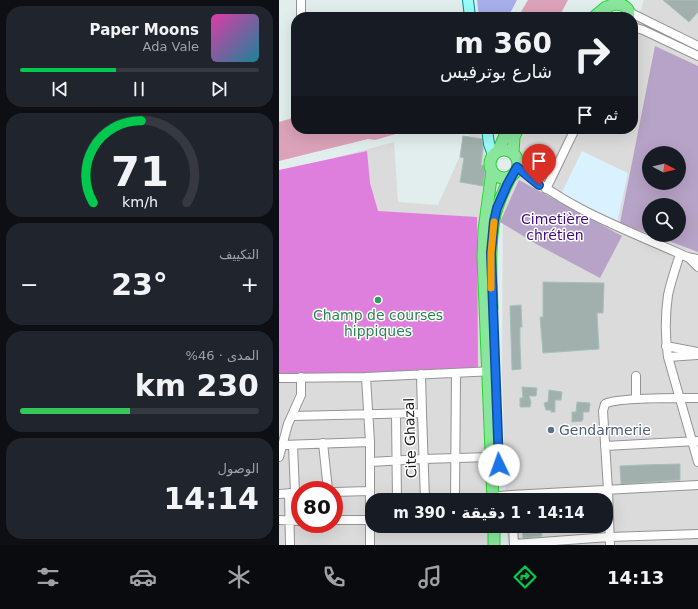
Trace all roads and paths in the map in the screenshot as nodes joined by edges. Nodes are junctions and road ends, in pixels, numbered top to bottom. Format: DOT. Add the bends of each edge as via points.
graph roads {
  1 [pos="301,0"];
  2 [pos="468,0"];
  3 [pos="607,5"];
  4 [pos="630,10"];
  5 [pos="301,12"];
  6 [pos="469,12"];
  7 [pos="599,12"];
  8 [pos="638,14"];
  9 [pos="638,28"];
  10 [pos="698,46"];
  11 [pos="698,56"];
  12 [pos="488,134"];
  13 [pos="506,134"];
  14 [pos="516,134"];
  15 [pos="572,134"];
  16 [pos="496,153"];
  17 [pos="513,153"];
  18 [pos="555,169"];
  19 [pos="492,171"];
  20 [pos="514,171"];
  21 [pos="531,178"];
  22 [pos="546,189"];
  23 [pos="684,255"];
  24 [pos="698,259"];
  25 [pos="698,267"];
  26 [pos="666,346"];
  27 [pos="698,354"];
  28 [pos="668,357"];
  29 [pos="491,372"];
  30 [pos="456,373"];
  31 [pos="421,374"];
  32 [pos="365,376"];
  33 [pos="636,376"];
  34 [pos="301,377"];
  35 [pos="279,378"];
  36 [pos="679,398"];
  37 [pos="698,398"];
  38 [pos="636,399"];
  39 [pos="396,414"];
  40 [pos="422,414"];
  41 [pos="369,415"];
  42 [pos="292,416"];
  43 [pos="695,441"];
  44 [pos="370,442"];
  45 [pos="323,444"];
  46 [pos="282,445"];
  47 [pos="293,445"];
  48 [pos="605,446"];
  49 [pos="279,457"];
  50 [pos="491,457"];
  51 [pos="423,458"];
  52 [pos="455,458"];
  53 [pos="397,460"];
  54 [pos="370,462"];
  55 [pos="698,462"];
  56 [pos="294,481"];
  57 [pos="327,481"];
  58 [pos="698,484"];
  59 [pos="608,490"];
  60 [pos="369,491"];
  61 [pos="343,492"];
  62 [pos="291,493"];
  63 [pos="397,493"];
  64 [pos="425,493"];
  65 [pos="455,493"];
  66 [pos="502,493"];
  67 [pos="503,493"];
  68 [pos="569,493"];
  69 [pos="279,494"];
  70 [pos="291,515"];
  71 [pos="279,520"];
  72 [pos="343,520"];
  73 [pos="365,520"];
  74 [pos="290,521"];
  75 [pos="370,533"];
  76 [pos="494,533"];
  77 [pos="501,533"];
  78 [pos="513,533"];
  79 [pos="698,534"];
  80 [pos="610,541"];
  81 [pos="514,544"];
  82 [pos="290,545"];
  83 [pos="370,545"];
  84 [pos="494,545"];
  85 [pos="501,545"];
  1 -- 5 [label="street"];
  2 -- 6 [label="main road"];
  3 -- 4 [label="highway" via="620,0"];
  3 -- 7 [label="highway"];
  8 -- 10 [label="street"];
  9 -- 11 [label="street"];
  12 -- 16 [label="main road" via="489,144"];
  13 -- 16 [label="highway"];
  14 -- 17 [label="highway"];
  15 -- 18 [label="street"];
  16 -- 17 [label="highway" via="505,150"];
  16 -- 19 [label="highway" via="490,162"];
  17 -- 20 [label="highway" via="517,159"];
  18 -- 21 [label="street"];
  18 -- 22 [label="street"];
  19 -- 20 [label="highway" via="503,178"];
  19 -- 29 [label="highway" via="483,257"];
  20 -- 21 [label="street"];
  20 -- 29 [label="highway" via="497,208 494,221 491,253"];
  21 -- 22 [label="street"];
  22 -- 23 [label="street" via="587,213"];
  23 -- 24 [label="street"];
  23 -- 25 [label="street"];
  23 -- 26 [label="street" via="669,294 665,319"];
  26 -- 27 [label="street"];
  26 -- 28 [label="street"];
  27 -- 28 [label="street"];
  28 -- 36 [label="street"];
  29 -- 30 [label="street"];
  29 -- 50 [label="highway"];
  29 -- 67 [label="highway"];
  30 -- 31 [label="street"];
  30 -- 52 [label="street"];
  31 -- 32 [label="street"];
  31 -- 40 [label="street, Cite Ghazal"];
  32 -- 34 [label="street"];
  32 -- 41 [label="street"];
  33 -- 38 [label="street"];
  34 -- 35 [label="street"];
  34 -- 42 [label="street" via="301,395"];
  36 -- 37 [label="street"];
  36 -- 38 [label="street"];
  36 -- 43 [label="street"];
  38 -- 48 [label="street" via="610,401 605,404"];
  39 -- 40 [label="street"];
  39 -- 41 [label="street"];
  39 -- 53 [label="street"];
  40 -- 51 [label="street, Cite Ghazal"];
  41 -- 42 [label="street"];
  41 -- 44 [label="street"];
  42 -- 46 [label="street"];
  43 -- 48 [label="street"];
  43 -- 55 [label="street"];
  44 -- 45 [label="street"];
  44 -- 54 [label="street"];
  45 -- 47 [label="street"];
  45 -- 57 [label="street"];
  46 -- 47 [label="street"];
  46 -- 49 [label="street"];
  47 -- 56 [label="street"];
  48 -- 59 [label="street"];
  50 -- 52 [label="street"];
  50 -- 66 [label="highway"];
  51 -- 52 [label="street"];
  51 -- 53 [label="street"];
  51 -- 64 [label="street, Cite Ghazal"];
  52 -- 65 [label="street"];
  53 -- 54 [label="street"];
  53 -- 63 [label="street"];
  54 -- 60 [label="street"];
  58 -- 59 [label="street"];
  59 -- 68 [label="street"];
  59 -- 80 [label="street"];
  60 -- 61 [label="street"];
  62 -- 69 [label="street"];
  70 -- 74 [label="street"];
  71 -- 74 [label="street"];
  72 -- 73 [label="street"];
  74 -- 82 [label="street"];
  75 -- 83 [label="street"];
  76 -- 84 [label="highway"];
  77 -- 85 [label="highway"];
  78 -- 81 [label="street"];
  79 -- 80 [label="street"];
  80 -- 81 [label="street"];
}
